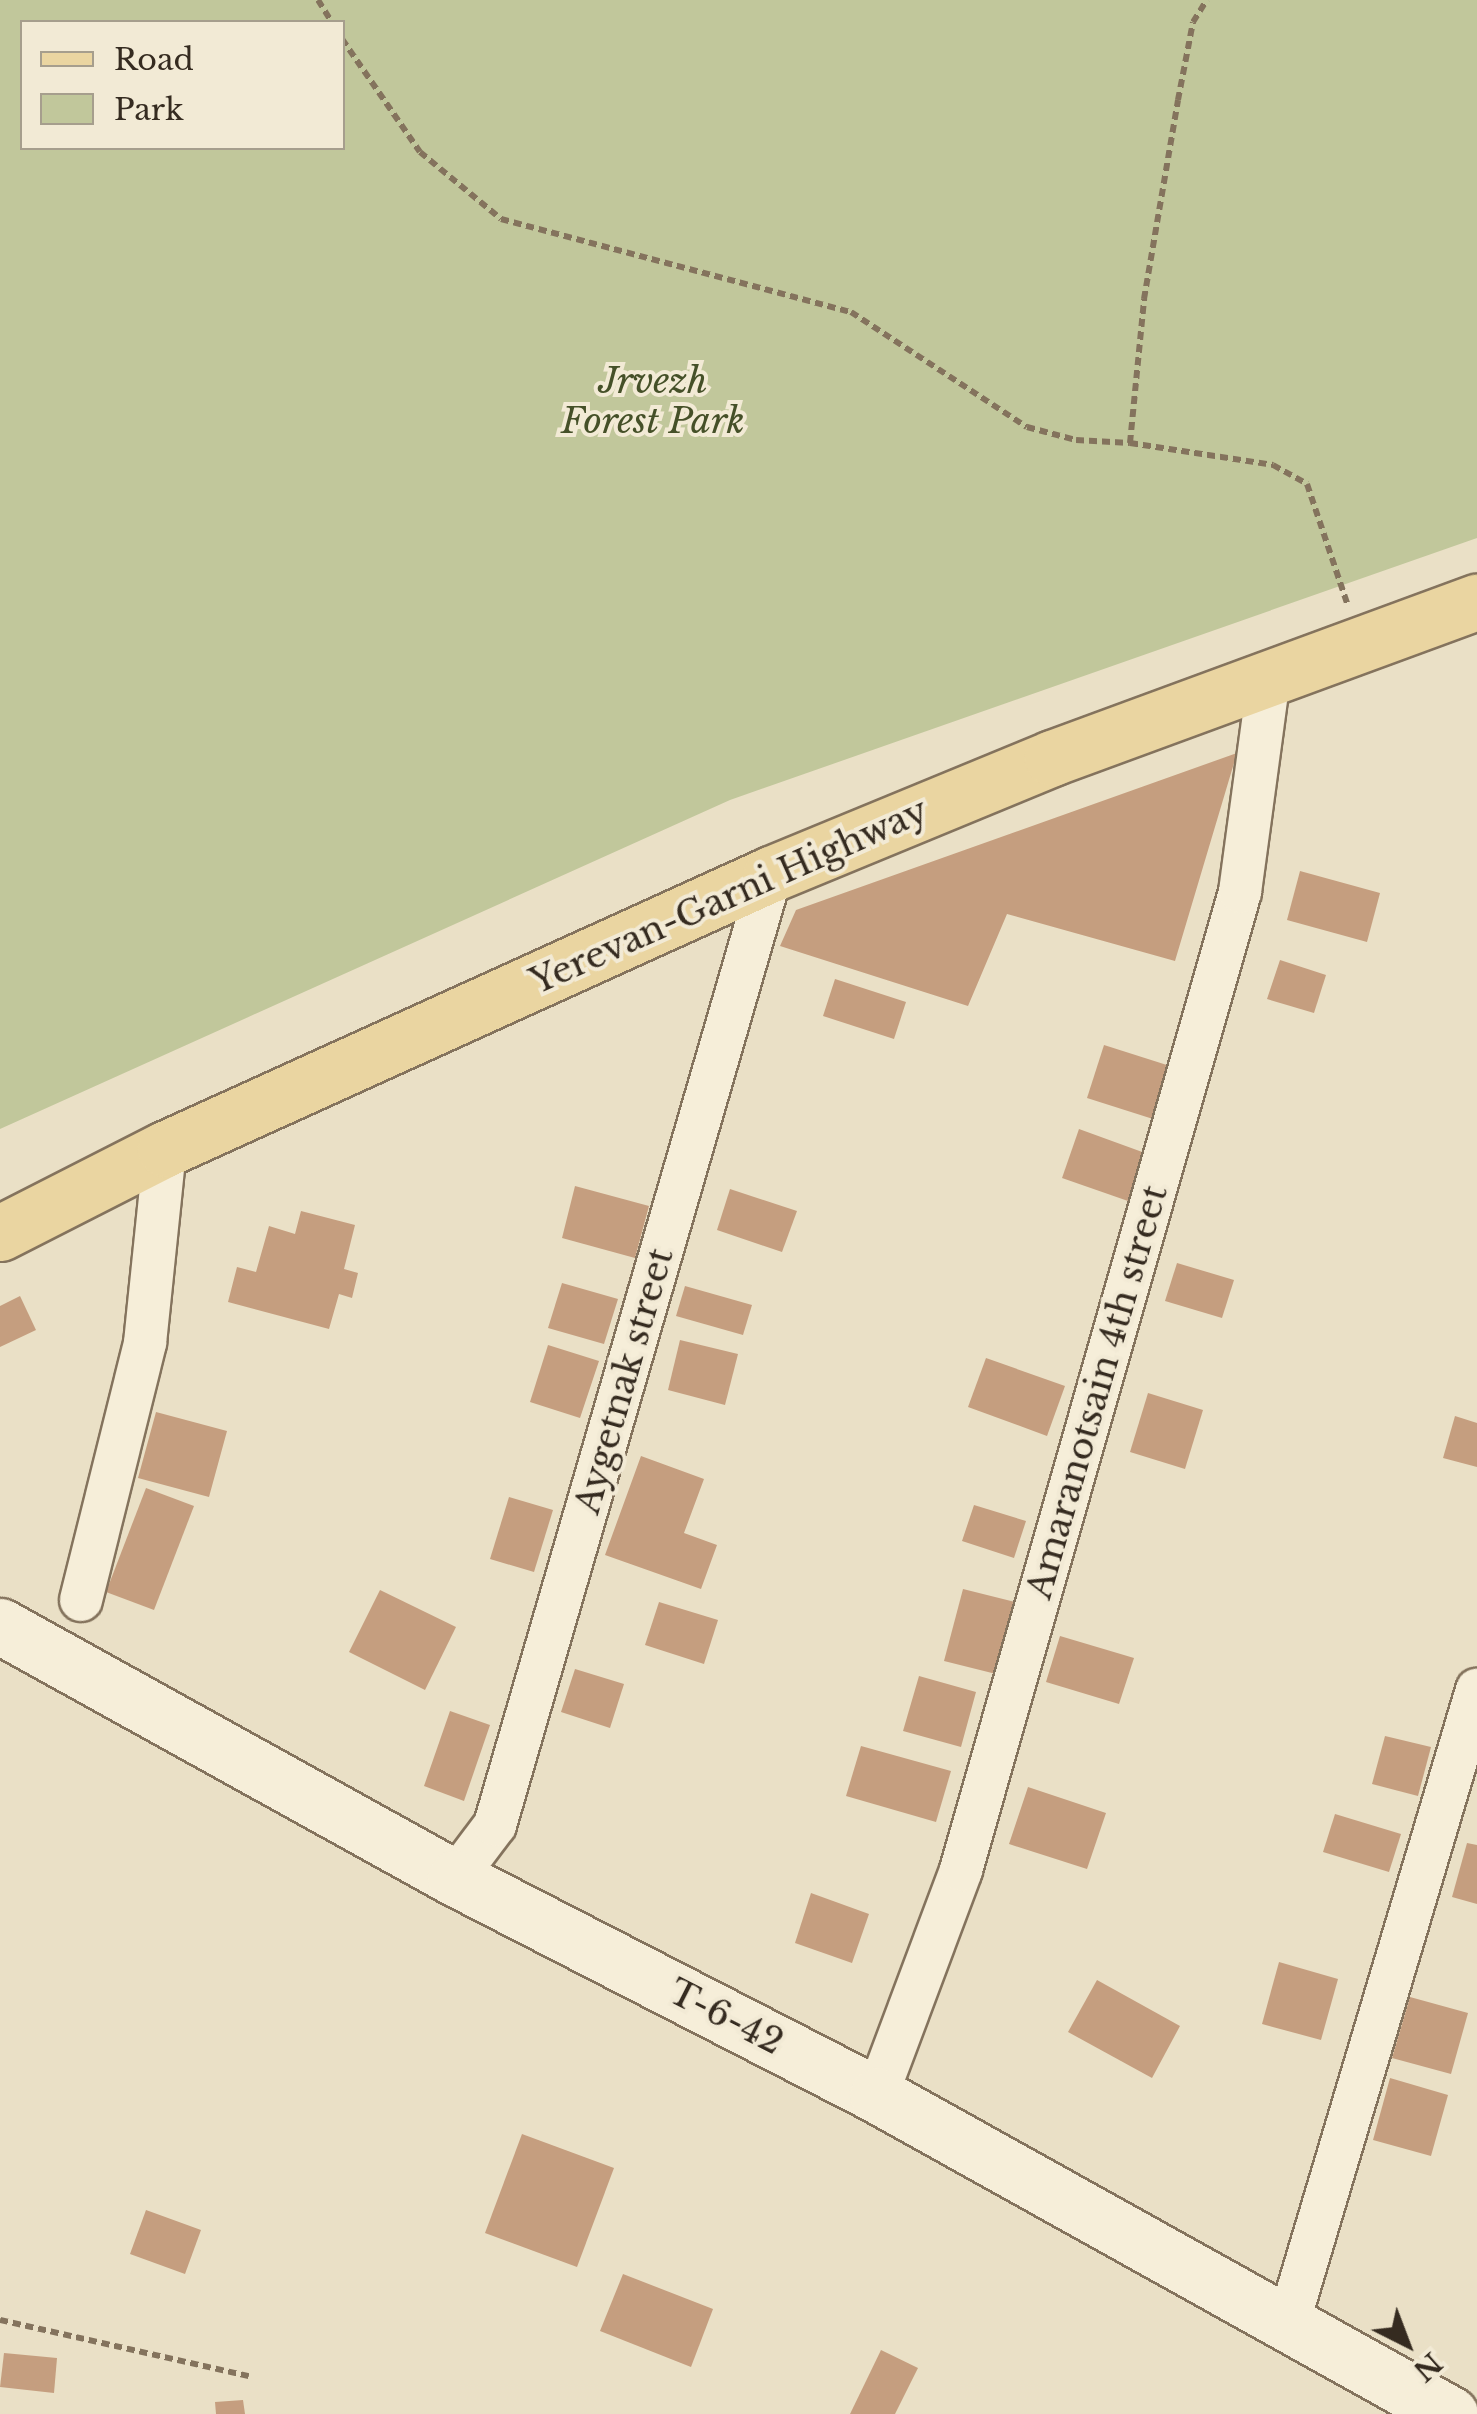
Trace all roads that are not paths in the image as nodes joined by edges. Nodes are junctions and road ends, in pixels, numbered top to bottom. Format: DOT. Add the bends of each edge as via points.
graph roads {
  1 [pos="1477,602"];
  2 [pos="1268,678"];
  3 [pos="771,874"];
  4 [pos="164,1148"];
  5 [pos="0,1233"];
  6 [pos="81,1600"];
  7 [pos="0,1626"];
  8 [pos="1477,1690"];
  9 [pos="455,1878"];
  10 [pos="877,2095"];
  11 [pos="1288,2324"];
  12 [pos="1450,2414"];
  1 -- 2 [label="main road, Yerevan-Garni Highway"];
  2 -- 3 [label="main road, Yerevan-Garni Highway"];
  2 -- 10 [label="street, Amaranotsain 4th street" via="1240,892 961,1870"];
  3 -- 4 [label="main road, Yerevan-Garni Highway"];
  3 -- 9 [label="street, Aygetnak street" via="495,1825"];
  4 -- 5 [label="main road, Yerevan-Garni Highway"];
  4 -- 6 [label="street" via="146,1343"];
  7 -- 9 [label="main road, T-6-42"];
  8 -- 11 [label="street"];
  9 -- 10 [label="main road, T-6-42"];
  10 -- 11 [label="main road, T-6-42"];
  11 -- 12 [label="main road, T-6-42"];
}
